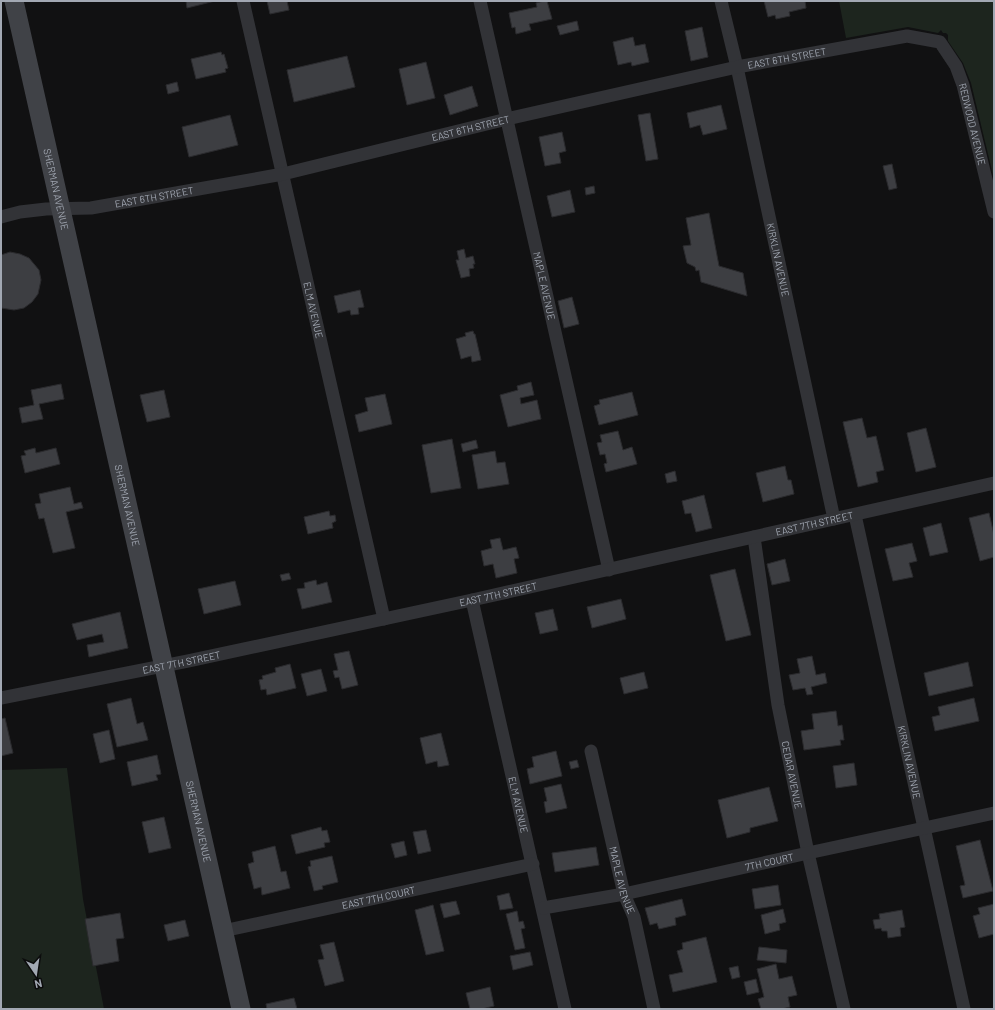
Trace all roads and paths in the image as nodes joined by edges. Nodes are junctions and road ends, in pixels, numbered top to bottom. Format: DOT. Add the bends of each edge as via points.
graph roads {
  1 [pos="14,1"];
  2 [pos="243,1"];
  3 [pos="480,1"];
  4 [pos="721,1"];
  5 [pos="940,42"];
  6 [pos="737,68"];
  7 [pos="507,119"];
  8 [pos="283,174"];
  9 [pos="60,209"];
  10 [pos="994,212"];
  11 [pos="1,217"];
  12 [pos="994,483"];
  13 [pos="855,515"];
  14 [pos="834,519"];
  15 [pos="754,537"];
  16 [pos="609,570"];
  17 [pos="472,600"];
  18 [pos="384,619"];
  19 [pos="164,666"];
  20 [pos="1,698"];
  21 [pos="591,751"];
  22 [pos="994,813"];
  23 [pos="924,828"];
  24 [pos="808,853"];
  25 [pos="533,864"];
  26 [pos="624,894"];
  27 [pos="543,908"];
  28 [pos="223,931"];
  29 [pos="241,1009"];
  30 [pos="566,1009"];
  31 [pos="654,1009"];
  32 [pos="844,1009"];
  33 [pos="964,1009"];
  1 -- 9 [label="street, SHERMAN AVENUE"];
  2 -- 8 [label="street, ELM AVENUE"];
  3 -- 7 [label="street, MAPLE AVENUE"];
  4 -- 6 [label="street, KIRKLIN AVENUE"];
  5 -- 6 [label="street, EAST 6TH STREET" via="908,36"];
  5 -- 10 [label="street, REDWOOD AVENUE" via="956,66 964,85"];
  6 -- 7 [label="street, EAST 6TH STREET"];
  6 -- 14 [label="street, KIRKLIN AVENUE"];
  7 -- 8 [label="street, EAST 6TH STREET"];
  7 -- 16 [label="street, MAPLE AVENUE"];
  8 -- 9 [label="street, EAST 6TH STREET" via="91,208"];
  8 -- 18 [label="street, ELM AVENUE"];
  9 -- 11 [label="street, EAST 6TH STREET"];
  9 -- 19 [label="street, SHERMAN AVENUE"];
  12 -- 13 [label="street, EAST 7TH STREET"];
  13 -- 14 [label="street, EAST 7TH STREET"];
  13 -- 23 [label="street, KIRKLIN AVENUE"];
  14 -- 15 [label="street, EAST 7TH STREET"];
  15 -- 16 [label="street, EAST 7TH STREET"];
  15 -- 24 [label="street, CEDAR AVENUE" via="778,705"];
  16 -- 17 [label="street, EAST 7TH STREET"];
  17 -- 18 [label="street, EAST 7TH STREET"];
  17 -- 25 [label="street, ELM AVENUE"];
  18 -- 19 [label="street, EAST 7TH STREET"];
  19 -- 20 [label="street, EAST 7TH STREET"];
  19 -- 28 [label="street, SHERMAN AVENUE"];
  21 -- 26 [label="street, MAPLE AVENUE"];
  22 -- 23 [label="street, 7TH COURT"];
  23 -- 24 [label="street, 7TH COURT"];
  23 -- 33 [label="street, KIRKLIN AVENUE"];
  24 -- 26 [label="street, 7TH COURT"];
  24 -- 32 [label="street, CEDAR AVENUE"];
  25 -- 27 [label="street, ELM AVENUE"];
  25 -- 28 [label="street, EAST 7TH COURT"];
  26 -- 27 [label="street, 7TH COURT"];
  26 -- 31 [label="street, MAPLE AVENUE" via="634,917"];
  27 -- 30 [label="street, ELM AVENUE"];
  28 -- 29 [label="street, SHERMAN AVENUE"];
}
